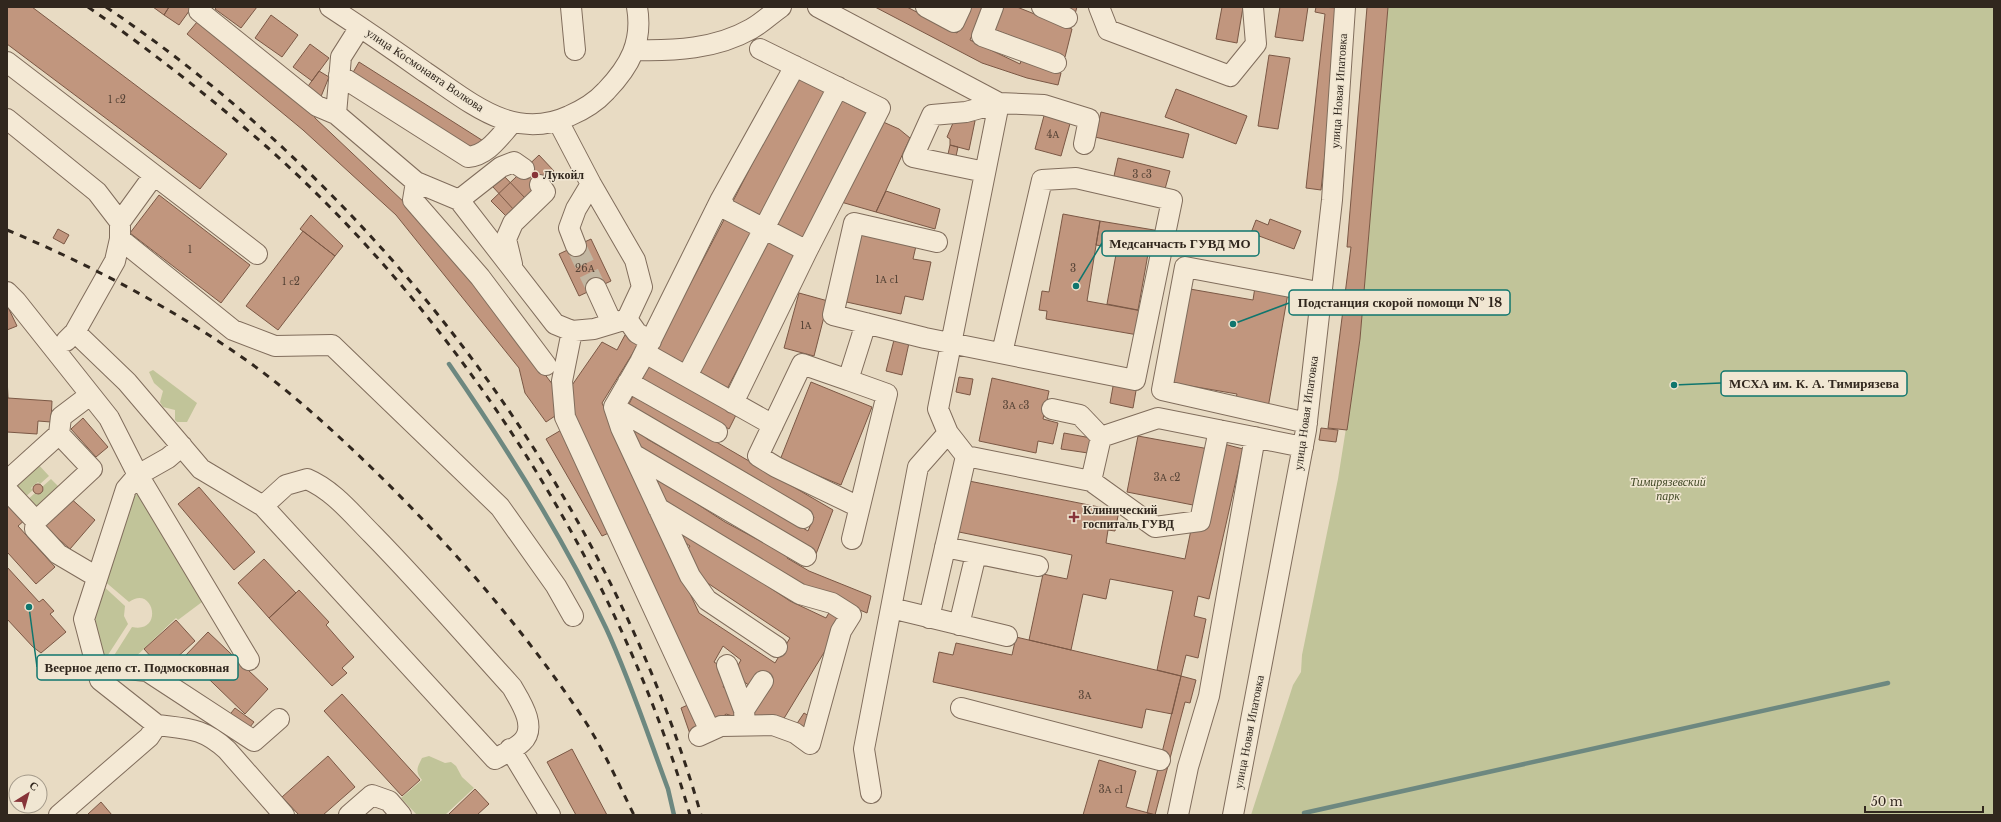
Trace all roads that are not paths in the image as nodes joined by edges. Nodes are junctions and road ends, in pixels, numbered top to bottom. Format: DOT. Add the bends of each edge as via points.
graph roads {
  1 [pos="330,7"];
  2 [pos="571,7"];
  3 [pos="637,7"];
  4 [pos="781,7"];
  5 [pos="818,7"];
  6 [pos="926,7"];
  7 [pos="961,7"];
  8 [pos="993,7"];
  9 [pos="1042,7"];
  10 [pos="1099,7"];
  11 [pos="1253,7"];
  12 [pos="1345,7"];
  13 [pos="200,11"];
  14 [pos="1067,18"];
  15 [pos="360,27"];
  16 [pos="760,49"];
  17 [pos="575,50"];
  18 [pos="635,50"];
  19 [pos="7,62"];
  20 [pos="1056,63"];
  21 [pos="795,66"];
  22 [pos="339,75"];
  23 [pos="838,87"];
  24 [pos="999,104"];
  25 [pos="336,114"];
  26 [pos="7,119"];
  27 [pos="558,121"];
  28 [pos="512,123"];
  29 [pos="1084,144"];
  30 [pos="524,170"];
  31 [pos="985,172"];
  32 [pos="154,175"];
  33 [pos="416,182"];
  34 [pos="591,184"];
  35 [pos="540,186"];
  36 [pos="722,199"];
  37 [pos="459,200"];
  38 [pos="764,229"];
  39 [pos="120,231"];
  40 [pos="937,242"];
  41 [pos="576,246"];
  42 [pos="807,251"];
  43 [pos="257,254"];
  44 [pos="513,268"];
  45 [pos="596,288"];
  46 [pos="7,292"];
  47 [pos="1323,293"];
  48 [pos="620,321"];
  49 [pos="866,323"];
  50 [pos="563,328"];
  51 [pos="75,332"];
  52 [pos="952,343"];
  53 [pos="533,347"];
  54 [pos="648,347"];
  55 [pos="54,350"];
  56 [pos="1002,353"];
  57 [pos="546,364"];
  58 [pos="687,376"];
  59 [pos="848,380"];
  60 [pos="628,382"];
  61 [pos="90,394"];
  62 [pos="733,403"];
  63 [pos="614,407"];
  64 [pos="1052,409"];
  65 [pos="1307,423"];
  66 [pos="773,425"];
  67 [pos="1219,430"];
  68 [pos="717,432"];
  69 [pos="948,433"];
  70 [pos="59,434"];
  71 [pos="1101,437"];
  72 [pos="1255,437"];
  73 [pos="182,446"];
  74 [pos="1303,447"];
  75 [pos="634,454"];
  76 [pos="966,456"];
  77 [pos="138,475"];
  78 [pos="1091,481"];
  79 [pos="7,482"];
  80 [pos="7,490"];
  81 [pos="263,506"];
  82 [pos="859,507"];
  83 [pos="658,508"];
  84 [pos="802,518"];
  85 [pos="36,521"];
  86 [pos="852,539"];
  87 [pos="945,547"];
  88 [pos="976,554"];
  89 [pos="806,556"];
  90 [pos="1038,566"];
  91 [pos="97,577"];
  92 [pos="891,608"];
  93 [pos="573,616"];
  94 [pos="929,618"];
  95 [pos="959,625"];
  96 [pos="1007,636"];
  97 [pos="777,647"];
  98 [pos="249,660"];
  99 [pos="727,665"];
  100 [pos="95,666"];
  101 [pos="763,681"];
  102 [pos="961,708"];
  103 [pos="744,718"];
  104 [pos="278,719"];
  105 [pos="158,724"];
  106 [pos="510,749"];
  107 [pos="1172,763"];
  108 [pos="871,793"];
  109 [pos="59,815"];
  110 [pos="284,815"];
  111 [pos="349,815"];
  112 [pos="401,815"];
  113 [pos="550,815"];
  114 [pos="1178,815"];
  115 [pos="1234,815"];
  1 -- 15 [label="street, улица Космонавта Волкова"];
  2 -- 17 [label="street"];
  3 -- 18 [label="street, улица Космонавта Волкова" via="638,35"];
  4 -- 18 [label="street" via="752,29 732,38 704,46 667,51"];
  5 -- 24 [label="street"];
  6 -- 7 [label="street" via="954,22"];
  8 -- 20 [label="street" via="982,36"];
  9 -- 14 [label="street"];
  10 -- 11 [label="street" via="1108,30 1230,76 1256,44"];
  12 -- 47 [label="street, улица Новая Ипатовка"];
  13 -- 25 [label="street" via="317,106"];
  15 -- 22 [label="street" via="341,57"];
  15 -- 28 [label="street, улица Космонавта Волкова" via="477,107"];
  16 -- 21 [label="street"];
  18 -- 27 [label="street, улица Космонавта Волкова" via="629,64 599,98"];
  19 -- 32 [label="street"];
  21 -- 23 [label="street"];
  21 -- 36 [label="street"];
  22 -- 25 [label="street"];
  22 -- 28 [label="street" via="468,157 478,156"];
  23 -- 38 [label="street"];
  23 -- 42 [label="street" via="880,108"];
  24 -- 29 [label="street" via="1044,105 1089,119"];
  24 -- 31 [label="street"];
  24 -- 31 [label="street" via="966,112 932,115 912,157"];
  25 -- 33 [label="street"];
  26 -- 39 [label="street" via="97,192"];
  27 -- 28 [label="street, улица Космонавта Волкова" via="539,126"];
  27 -- 34 [label="street"];
  30 -- 37 [label="street" via="514,162 501,167"];
  31 -- 52 [label="street"];
  32 -- 39 [label="street"];
  32 -- 43 [label="street"];
  33 -- 37 [label="street"];
  33 -- 53 [label="street" via="413,200 480,277"];
  34 -- 41 [label="street" via="576,209 569,228"];
  34 -- 48 [label="street" via="634,260 642,287"];
  35 -- 44 [label="street" via="545,192 513,223 506,238"];
  36 -- 38 [label="street" via="726,209"];
  36 -- 54 [label="street"];
  37 -- 44 [label="street"];
  38 -- 42 [label="street"];
  38 -- 58 [label="street"];
  39 -- 51 [label="street" via="115,262"];
  39 -- 93 [label="street" via="233,330 275,346 332,345 500,507 556,586"];
  40 -- 49 [label="street" via="854,223 833,314"];
  42 -- 62 [label="street"];
  44 -- 50 [label="street"];
  45 -- 48 [label="street"];
  46 -- 55 [label="street"];
  47 -- 65 [label="street, улица Новая Ипатовка"];
  47 -- 65 [label="street" via="1185,267 1162,390"];
  48 -- 50 [label="street" via="594,329"];
  48 -- 54 [label="street" via="637,333"];
  49 -- 52 [label="street"];
  49 -- 59 [label="street"];
  50 -- 53 [label="street"];
  50 -- 103 [label="street" via="562,381 565,417 704,734"];
  51 -- 55 [label="street"];
  51 -- 73 [label="street" via="127,382"];
  52 -- 56 [label="street"];
  52 -- 69 [label="street" via="938,409"];
  53 -- 57 [label="street"];
  54 -- 58 [label="street"];
  54 -- 60 [label="street"];
  55 -- 61 [label="street"];
  56 -- 56 [label="street" via="1042,180 1076,178 1172,200 1135,380"];
  58 -- 62 [label="street"];
  59 -- 66 [label="street" via="802,364"];
  59 -- 82 [label="street" via="887,394"];
  60 -- 63 [label="street"];
  60 -- 68 [label="street"];
  61 -- 70 [label="street" via="61,417"];
  61 -- 77 [label="street" via="109,418"];
  62 -- 66 [label="street"];
  63 -- 75 [label="street"];
  63 -- 84 [label="street"];
  64 -- 71 [label="street" via="1080,415"];
  65 -- 74 [label="street, улица Новая Ипатовка"];
  66 -- 82 [label="street" via="758,456"];
  67 -- 71 [label="street" via="1158,418"];
  67 -- 72 [label="street"];
  67 -- 78 [label="street" via="1200,521 1154,527"];
  69 -- 76 [label="street"];
  69 -- 92 [label="street" via="918,467"];
  70 -- 79 [label="street"];
  70 -- 85 [label="street" via="92,469"];
  71 -- 78 [label="street"];
  72 -- 74 [label="street"];
  72 -- 107 [label="street" via="1209,696"];
  73 -- 77 [label="street" via="168,458"];
  73 -- 81 [label="street" via="201,469"];
  74 -- 115 [label="street, улица Новая Ипатовка"];
  75 -- 83 [label="street"];
  75 -- 89 [label="street"];
  76 -- 78 [label="street"];
  76 -- 87 [label="street"];
  77 -- 91 [label="street" via="126,489"];
  77 -- 98 [label="street"];
  80 -- 85 [label="street"];
  81 -- 106 [label="street" via="495,759"];
  81 -- 106 [label="street" via="286,485 307,479 319,484 341,502 394,556 512,687 528,721 526,737"];
  82 -- 86 [label="street"];
  83 -- 97 [label="street" via="690,576 707,600"];
  83 -- 103 [label="street" via="800,594 832,603 851,615 841,631 810,744 795,733"];
  85 -- 91 [label="street" via="35,529 58,554"];
  87 -- 88 [label="street"];
  87 -- 94 [label="street"];
  88 -- 90 [label="street"];
  88 -- 95 [label="street"];
  91 -- 100 [label="street" via="84,619"];
  92 -- 94 [label="street"];
  92 -- 108 [label="street" via="864,749"];
  94 -- 95 [label="street"];
  95 -- 96 [label="street"];
  99 -- 103 [label="street"];
  100 -- 104 [label="street" via="147,671 254,741"];
  100 -- 105 [label="street" via="100,680"];
  101 -- 103 [label="street"];
  102 -- 107 [label="street"];
  105 -- 109 [label="street" via="149,737"];
  105 -- 110 [label="street" via="196,730 217,741 228,750"];
  106 -- 113 [label="street"];
  107 -- 114 [label="street"];
  111 -- 112 [label="street" via="372,795 389,801"];
}
